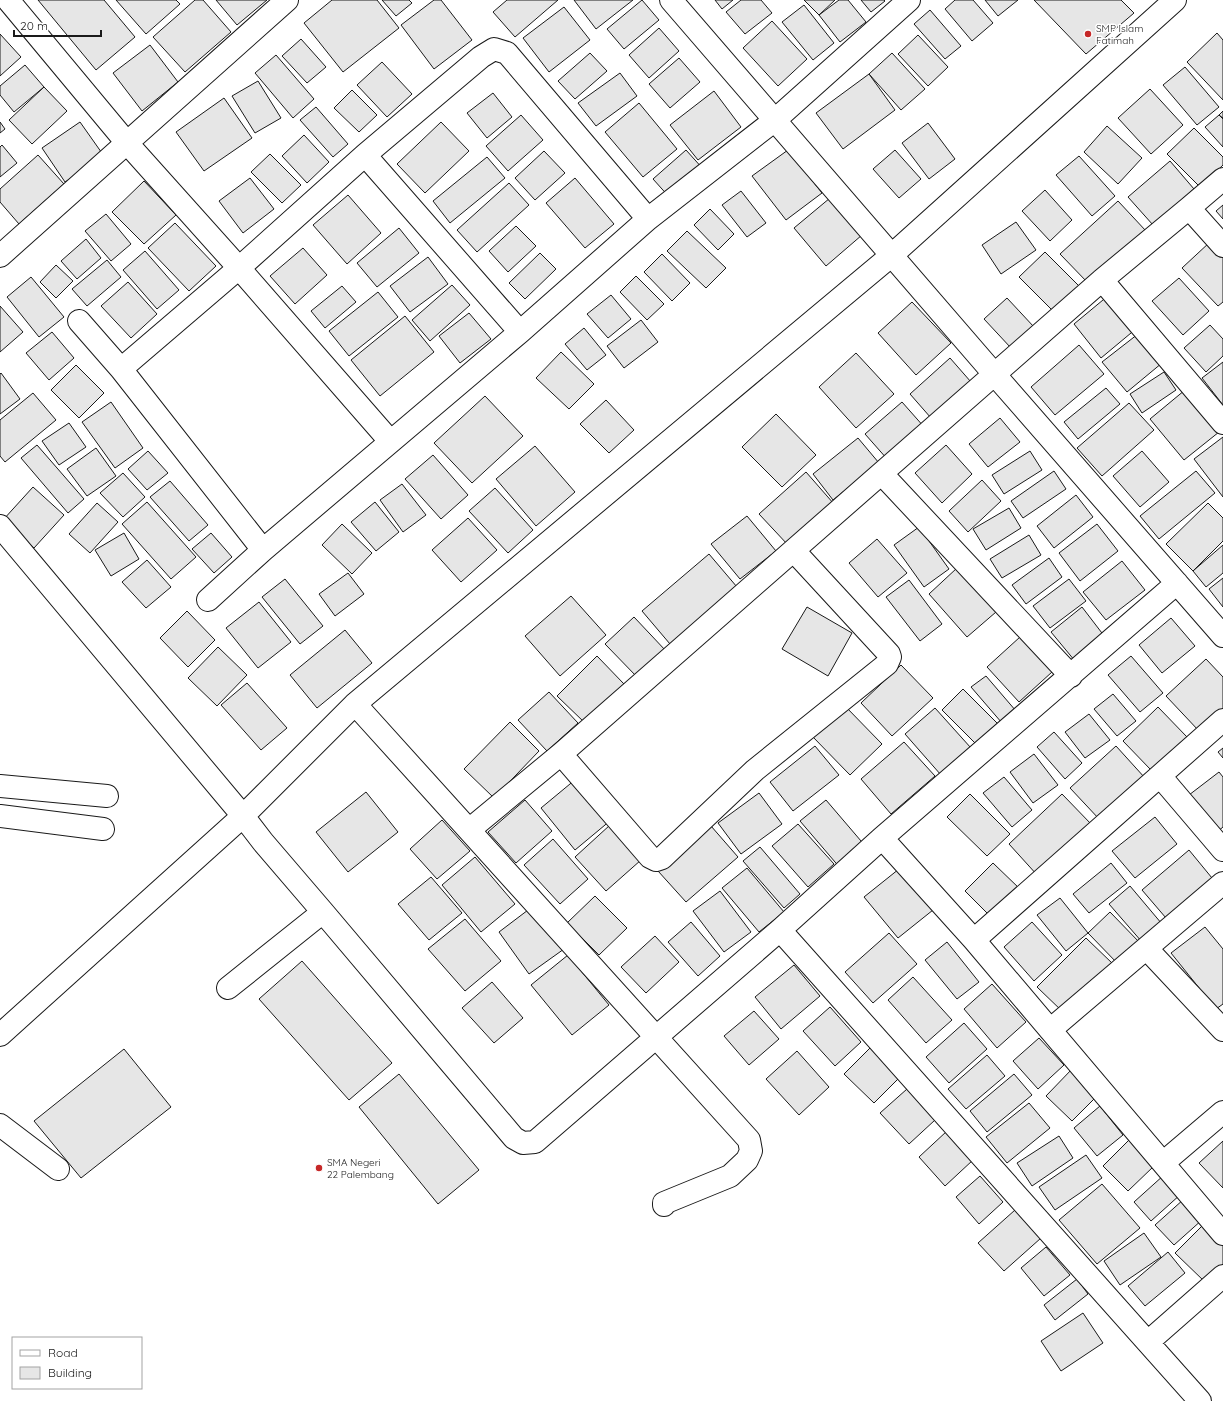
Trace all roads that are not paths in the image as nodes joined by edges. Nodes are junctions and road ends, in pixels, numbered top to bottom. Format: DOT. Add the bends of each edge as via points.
graph roads {
  1 [pos="8,0"];
  2 [pos="287,0"];
  3 [pos="671,0"];
  4 [pos="909,0"];
  5 [pos="1174,0"];
  6 [pos="776,120"];
  7 [pos="127,143"];
  8 [pos="365,154"];
  9 [pos="1223,179"];
  10 [pos="1190,208"];
  11 [pos="648,219"];
  12 [pos="1223,246"];
  13 [pos="2,249"];
  14 [pos="892,255"];
  15 [pos="239,268"];
  16 [pos="1102,280"];
  17 [pos="79,321"];
  18 [pos="520,332"];
  19 [pos="121,369"];
  20 [pos="995,375"];
  21 [pos="1223,423"];
  22 [pos="390,441"];
  23 [pos="882,474"];
  24 [pos="0,526"];
  25 [pos="263,550"];
  26 [pos="794,551"];
  27 [pos="1178,583"];
  28 [pos="208,600"];
  29 [pos="1223,636"];
  30 [pos="1071,676"];
  31 [pos="355,704"];
  32 [pos="1223,720"];
  33 [pos="561,754"];
  34 [pos="1160,776"];
  35 [pos="0,786"];
  36 [pos="107,796"];
  37 [pos="0,816"];
  38 [pos="243,816"];
  39 [pos="103,829"];
  40 [pos="469,830"];
  41 [pos="882,838"];
  42 [pos="1223,850"];
  43 [pos="1223,883"];
  44 [pos="323,912"];
  45 [pos="780,930"];
  46 [pos="974,940"];
  47 [pos="1147,949"];
  48 [pos="228,988"];
  49 [pos="1050,1030"];
  50 [pos="1223,1030"];
  51 [pos="0,1035"];
  52 [pos="656,1037"];
  53 [pos="1223,1112"];
  54 [pos="0,1125"];
  55 [pos="1163,1163"];
  56 [pos="58,1169"];
  57 [pos="664,1205"];
  58 [pos="1223,1234"];
  59 [pos="1223,1276"];
  60 [pos="1148,1342"];
  61 [pos="1200,1401"];
  1 -- 7 [label="street"];
  2 -- 7 [label="street"];
  3 -- 6 [label="street"];
  4 -- 6 [label="street"];
  5 -- 14 [label="street"];
  6 -- 11 [label="street"];
  6 -- 14 [label="street"];
  7 -- 13 [label="street"];
  7 -- 15 [label="street"];
  8 -- 11 [label="street" via="481,57 494,49 507,53"];
  8 -- 15 [label="street"];
  8 -- 18 [label="street"];
  9 -- 10 [label="street"];
  10 -- 12 [label="street"];
  10 -- 16 [label="street"];
  11 -- 18 [label="street"];
  14 -- 20 [label="street"];
  14 -- 31 [label="street"];
  15 -- 19 [label="street"];
  15 -- 22 [label="street"];
  16 -- 20 [label="street"];
  16 -- 21 [label="street"];
  17 -- 19 [label="street"];
  18 -- 22 [label="street"];
  19 -- 25 [label="street"];
  20 -- 23 [label="street"];
  20 -- 27 [label="street"];
  22 -- 25 [label="street"];
  23 -- 26 [label="street"];
  23 -- 30 [label="street"];
  24 -- 38 [label="street"];
  25 -- 28 [label="street"];
  26 -- 33 [label="street"];
  26 -- 33 [label="street" via="889,654 887,664 755,770 662,858 656,860 650,857"];
  27 -- 29 [label="street"];
  27 -- 30 [label="street"];
  30 -- 41 [label="street"];
  31 -- 38 [label="street"];
  31 -- 40 [label="street"];
  32 -- 34 [label="street"];
  33 -- 40 [label="street"];
  34 -- 42 [label="street"];
  34 -- 46 [label="street"];
  35 -- 36 [label="street"];
  37 -- 39 [label="street"];
  38 -- 44 [label="street"];
  38 -- 51 [label="street"];
  40 -- 52 [label="street"];
  41 -- 45 [label="street"];
  41 -- 46 [label="street"];
  43 -- 47 [label="street"];
  44 -- 48 [label="street"];
  44 -- 52 [label="street" via="514,1138 523,1142 535,1142"];
  45 -- 52 [label="street"];
  45 -- 60 [label="street"];
  46 -- 49 [label="street"];
  47 -- 49 [label="street"];
  47 -- 50 [label="street"];
  49 -- 55 [label="street"];
  52 -- 57 [label="street" via="751,1145 747,1160 730,1176"];
  53 -- 55 [label="street"];
  54 -- 56 [label="street"];
  55 -- 58 [label="street"];
  59 -- 60 [label="street"];
  60 -- 61 [label="street"];
}
